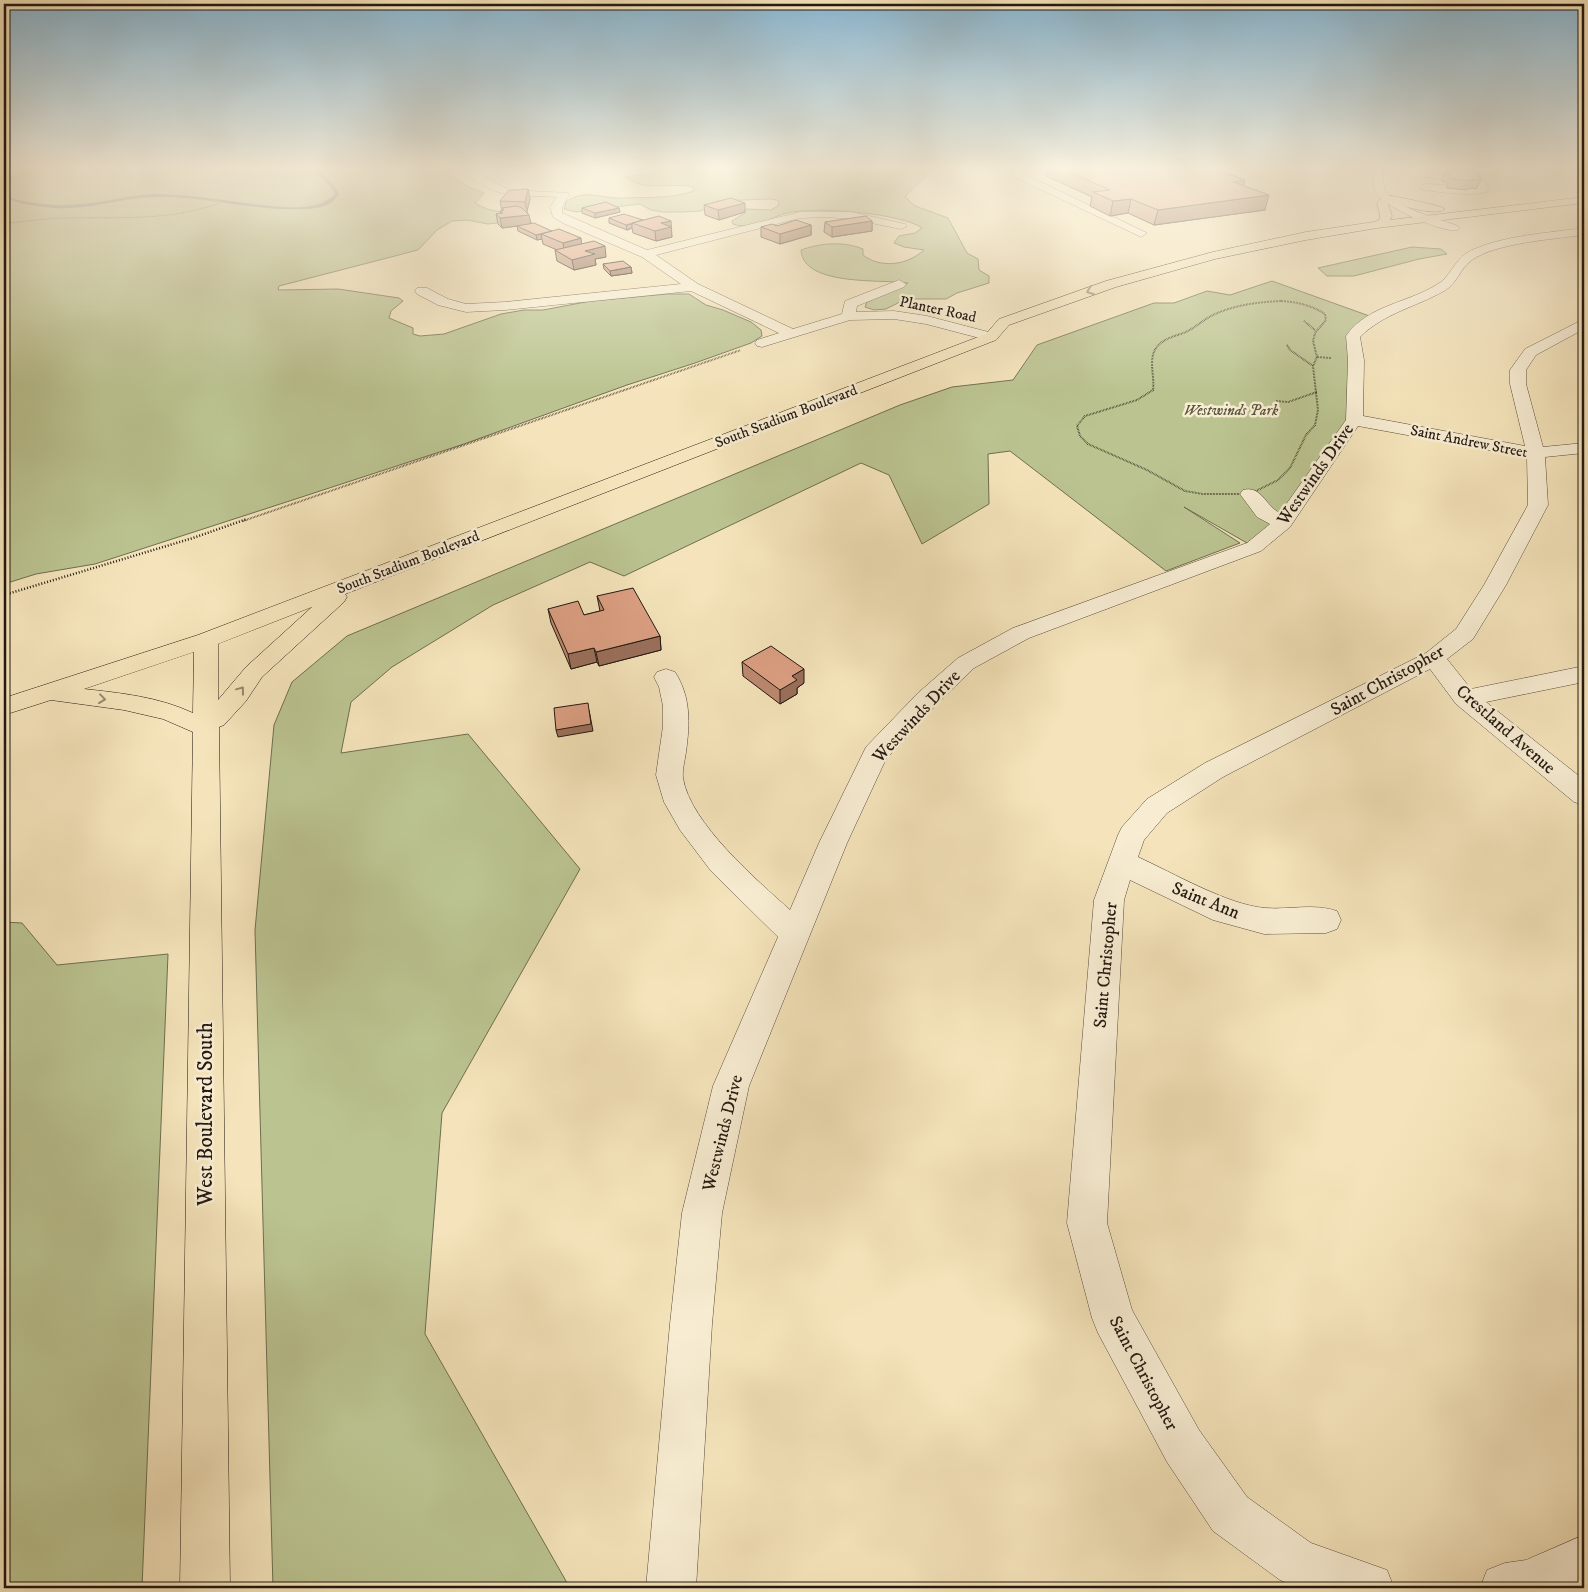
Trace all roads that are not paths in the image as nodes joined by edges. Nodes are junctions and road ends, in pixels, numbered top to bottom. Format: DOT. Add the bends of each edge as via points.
graph roads {
  1 [pos="615,241"];
  2 [pos="696,241"];
  3 [pos="1281,241"];
  4 [pos="1521,241"];
  5 [pos="646,254"];
  6 [pos="899,284"];
  7 [pos="693,287"];
  8 [pos="422,291"];
  9 [pos="849,316"];
  10 [pos="1584,323"];
  11 [pos="791,333"];
  12 [pos="1000,336"];
  13 [pos="762,343"];
  14 [pos="1354,420"];
  15 [pos="1584,448"];
  16 [pos="1536,453"];
  17 [pos="1250,494"];
  18 [pos="1283,523"];
  19 [pos="336,590"];
  20 [pos="206,640"];
  21 [pos="1434,658"];
  22 [pos="1584,674"];
  23 [pos="666,677"];
  24 [pos="56,690"];
  25 [pos="1465,698"];
  26 [pos="4,707"];
  27 [pos="206,722"];
  28 [pos="1584,794"];
  29 [pos="1120,862"];
  30 [pos="1326,920"];
  31 [pos="794,933"];
  32 [pos="1584,1559"];
  33 [pos="205,1588"];
  34 [pos="671,1588"];
  35 [pos="1369,1588"];
  36 [pos="1505,1588"];
  1 -- 5 [label="street"];
  2 -- 5 [label="street"];
  3 -- 12 [label="main road, South Stadium Boulevard, one-way" via="1112,284 1004,322"];
  4 -- 14 [label="street, Westwinds Drive" via="1468,257 1454,279 1361,326 1353,336 1356,360"];
  5 -- 7 [label="street"];
  6 -- 9 [label="street, Planter Road" via="850,304"];
  7 -- 8 [label="street" via="466,308 443,302"];
  7 -- 11 [label="street"];
  9 -- 11 [label="street, Planter Road"];
  9 -- 12 [label="street, Planter Road" via="894,315"];
  10 -- 16 [label="street, Saint Christopher" via="1530,352 1518,370 1518,384"];
  11 -- 13 [label="street, Planter Road"];
  12 -- 19 [label="main road, South Stadium Boulevard"];
  14 -- 16 [label="street, Saint Andrew Street"];
  14 -- 18 [label="street, Westwinds Drive"];
  15 -- 16 [label="street, Saint Andrew Street"];
  16 -- 21 [label="street, Saint Christopher" via="1538,505 1465,634"];
  17 -- 18 [label="street" via="1264,513"];
  18 -- 31 [label="street, Westwinds Drive" via="1254,547 1021,633 966,663 875,754"];
  19 -- 20 [label="main road, South Stadium Boulevard"];
  27 -- 19 [label="main road, one-way" via="215,719 254,672 336,597"];
  20 -- 24 [label="main road, South Stadium Boulevard"];
  20 -- 27 [label="main road, West Boulevard South"];
  21 -- 25 [label="street, Crestland Avenue"];
  21 -- 29 [label="street, Saint Christopher" via="1214,770 1157,806 1132,835"];
  22 -- 25 [label="street"];
  23 -- 31 [label="street" via="673,689 678,713 669,780 688,824 745,889"];
  24 -- 26 [label="main road, South Stadium Boulevard"];
  24 -- 27 [label="main road, one-way" via="59,694 124,702 170,712 196,724"];
  25 -- 28 [label="street, Crestland Avenue"];
  27 -- 33 [label="main road, West Boulevard South"];
  29 -- 30 [label="street, Saint Ann" via="1224,911 1264,921"];
  29 -- 35 [label="street, Saint Christopher" via="1109,900 1087,1223 1113,1318 1183,1446 1230,1514 1298,1563"];
  31 -- 34 [label="street, Westwinds Drive" via="731,1086 702,1213"];
  32 -- 36 [label="street" via="1528,1584"];
}
